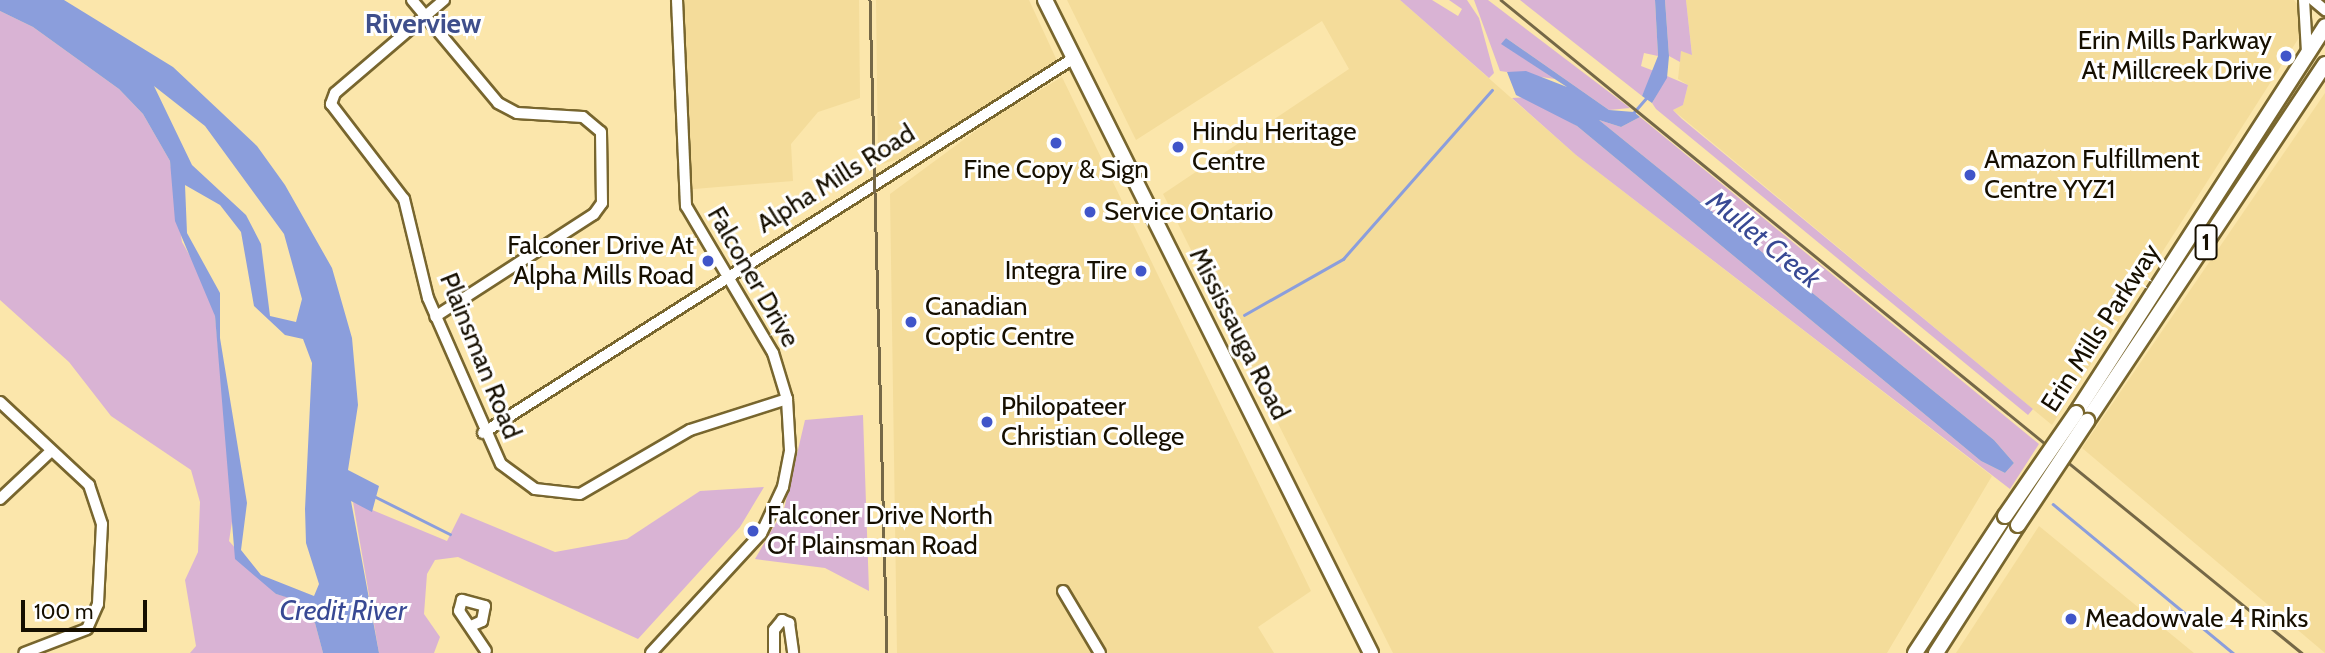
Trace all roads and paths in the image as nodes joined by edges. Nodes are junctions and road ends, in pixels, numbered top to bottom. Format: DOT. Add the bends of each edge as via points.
graph roads {
  1 [pos="412,0"];
  2 [pos="444,0"];
  3 [pos="677,0"];
  4 [pos="1045,0"];
  5 [pos="2304,0"];
  6 [pos="2313,0"];
  7 [pos="2325,10"];
  8 [pos="424,15"];
  9 [pos="2325,26"];
  10 [pos="2307,55"];
  11 [pos="1074,58"];
  12 [pos="2325,64"];
  13 [pos="726,275"];
  14 [pos="435,317"];
  15 [pos="787,399"];
  16 [pos="0,402"];
  17 [pos="2082,417"];
  18 [pos="484,433"];
  19 [pos="50,452"];
  20 [pos="0,499"];
  21 [pos="1063,591"];
  22 [pos="471,626"];
  23 [pos="489,652"];
  24 [pos="23,653"];
  25 [pos="650,653"];
  26 [pos="774,653"];
  27 [pos="793,653"];
  28 [pos="1100,653"];
  29 [pos="1371,653"];
  30 [pos="1915,653"];
  31 [pos="1936,653"];
  1 -- 8 [label="street"];
  2 -- 8 [label="street"];
  3 -- 13 [label="street, Falconer Drive" via="682,190 690,217"];
  4 -- 11 [label="main road, Mississauga Road"];
  5 -- 10 [label="street"];
  6 -- 7 [label="street"];
  8 -- 14 [label="street, Plainsman Road" via="335,93 331,104 404,200"];
  8 -- 14 [label="street" via="498,103 517,113 583,117 601,132 602,203 594,214"];
  9 -- 10 [label="main road, Erin Mills Parkway / 1"];
  10 -- 17 [label="main road, Erin Mills Parkway / 1"];
  11 -- 13 [label="street, Alpha Mills Road"];
  11 -- 29 [label="main road, Mississauga Road"];
  12 -- 17 [label="main road, Erin Mills Parkway / 1"];
  13 -- 15 [label="street, Falconer Drive" via="772,353"];
  13 -- 18 [label="street, Alpha Mills Road"];
  14 -- 18 [label="street, Plainsman Road"];
  15 -- 18 [label="street, Plainsman Road" via="690,430 580,494 560,495 517,480"];
  15 -- 25 [label="street, Falconer Drive" via="787,469 761,534"];
  16 -- 19 [label="street"];
  17 -- 30 [label="main road, Erin Mills Parkway / 1, bridge" via="2005,516"];
  17 -- 31 [label="main road, Erin Mills Parkway / 1, bridge"];
  19 -- 20 [label="street"];
  19 -- 24 [label="street" via="89,485 102,524 98,604 87,629"];
  21 -- 28 [label="street"];
  22 -- 23 [label="street"];
  26 -- 27 [label="street" via="774,630 782,620 789,623"];
}
